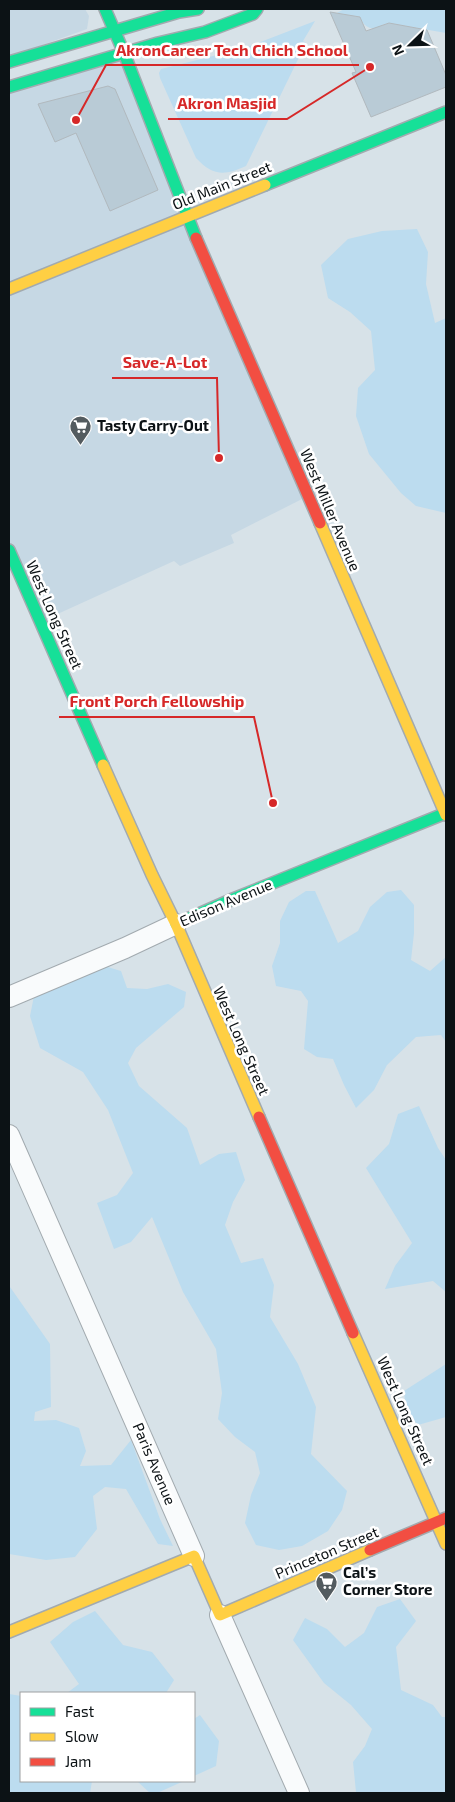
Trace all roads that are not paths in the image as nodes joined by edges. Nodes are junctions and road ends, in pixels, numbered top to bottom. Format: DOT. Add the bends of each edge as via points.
graph roads {
  1 [pos="105,9"];
  2 [pos="198,9"];
  3 [pos="257,9"];
  4 [pos="115,31"];
  5 [pos="124,53"];
  6 [pos="9,62"];
  7 [pos="9,87"];
  8 [pos="446,112"];
  9 [pos="187,216"];
  10 [pos="9,289"];
  11 [pos="9,550"];
  12 [pos="446,814"];
  13 [pos="176,924"];
  14 [pos="9,997"];
  15 [pos="9,1135"];
  16 [pos="442,1520"];
  17 [pos="446,1544"];
  18 [pos="194,1556"];
  19 [pos="220,1615"];
  20 [pos="9,1632"];
  21 [pos="299,1793"];
  1 -- 4 [label="street, West Miller Avenue"];
  2 -- 4 [label="street"];
  3 -- 5 [label="street" via="253,14 205,32"];
  4 -- 5 [label="street, West Miller Avenue"];
  4 -- 6 [label="street"];
  5 -- 7 [label="street"];
  5 -- 9 [label="street, West Miller Avenue"];
  8 -- 9 [label="street, Old Main Street"];
  9 -- 10 [label="street, Old Main Street"];
  9 -- 12 [label="street, West Miller Avenue"];
  11 -- 13 [label="street, West Long Street"];
  12 -- 13 [label="street, Edison Avenue"];
  13 -- 14 [label="street, Edison Avenue"];
  13 -- 16 [label="street, West Long Street" via="205,996"];
  15 -- 18 [label="street, Paris Avenue"];
  16 -- 17 [label="street, West Long Street"];
  16 -- 19 [label="street, Princeton Street"];
  18 -- 19 [label="street, Paris Avenue"];
  18 -- 20 [label="street"];
  19 -- 21 [label="street, Paris Avenue"];
}
